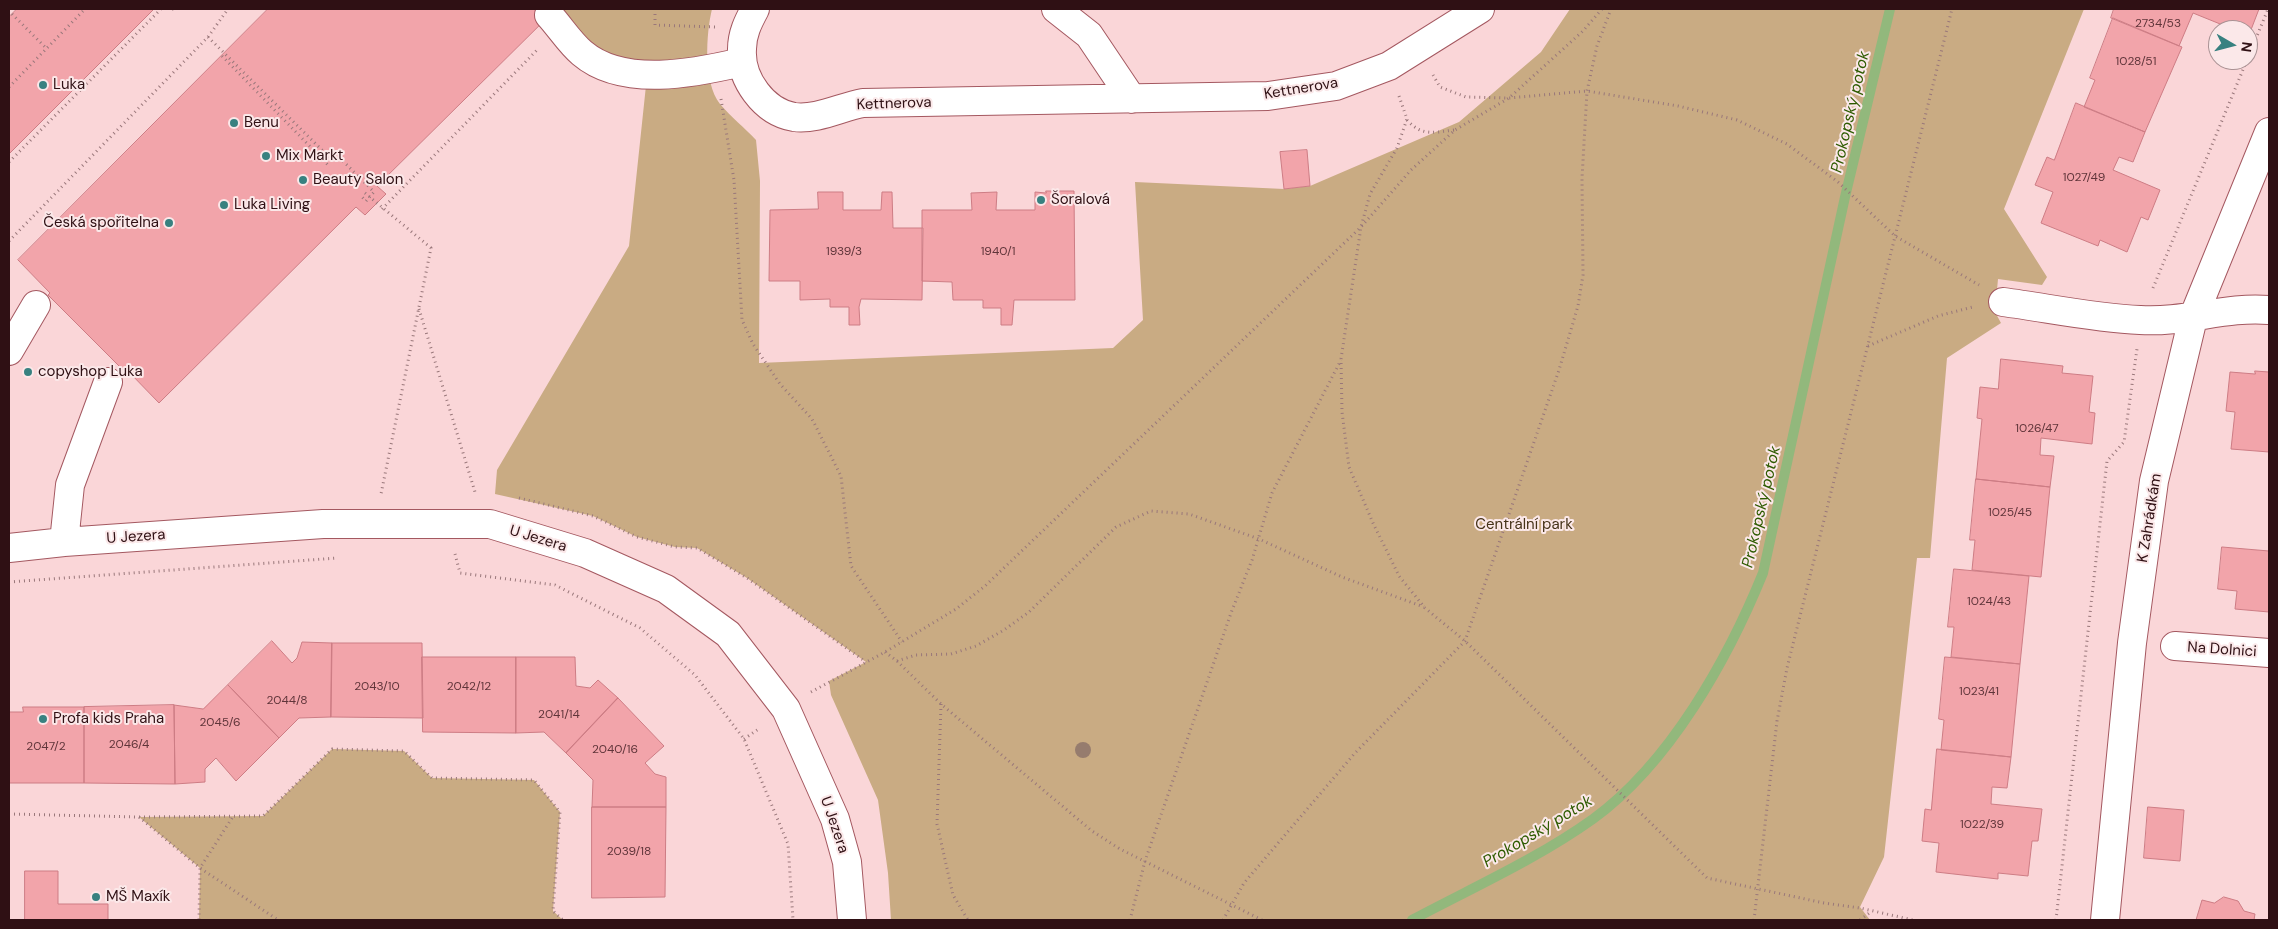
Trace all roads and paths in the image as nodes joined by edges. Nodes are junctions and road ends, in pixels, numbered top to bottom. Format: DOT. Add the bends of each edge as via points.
graph roads {
  1 [pos="85,9"];
  2 [pos="161,9"];
  3 [pos="173,9"];
  4 [pos="228,9"];
  5 [pos="655,9"];
  6 [pos="1056,9"];
  7 [pos="1480,9"];
  8 [pos="1602,9"];
  9 [pos="1611,9"];
  10 [pos="1952,9"];
  11 [pos="2268,9"];
  12 [pos="177,12"];
  13 [pos="12,14"];
  14 [pos="750,18"];
  15 [pos="555,21"];
  16 [pos="2258,34"];
  17 [pos="208,37"];
  18 [pos="46,48"];
  19 [pos="1417,49"];
  20 [pos="222,56"];
  21 [pos="742,62"];
  22 [pos="1389,66"];
  23 [pos="716,68"];
  24 [pos="9,87"];
  25 [pos="1587,91"];
  26 [pos="1510,98"];
  27 [pos="1132,99"];
  28 [pos="1407,119"];
  29 [pos="1456,130"];
  30 [pos="2269,132"];
  31 [pos="9,162"];
  32 [pos="329,166"];
  33 [pos="366,193"];
  34 [pos="362,197"];
  35 [pos="382,209"];
  36 [pos="1360,227"];
  37 [pos="9,232"];
  38 [pos="12,236"];
  39 [pos="1895,236"];
  40 [pos="9,241"];
  41 [pos="2003,302"];
  42 [pos="36,305"];
  43 [pos="419,308"];
  44 [pos="2269,310"];
  45 [pos="2193,318"];
  46 [pos="1868,346"];
  47 [pos="9,351"];
  48 [pos="1341,359"];
  49 [pos="108,382"];
  50 [pos="475,492"];
  51 [pos="383,523"];
  52 [pos="638,537"];
  53 [pos="1259,539"];
  54 [pos="64,542"];
  55 [pos="453,547"];
  56 [pos="9,548"];
  57 [pos="346,557"];
  58 [pos="9,582"];
  59 [pos="1426,608"];
  60 [pos="1465,641"];
  61 [pos="902,642"];
  62 [pos="2175,646"];
  63 [pos="885,652"];
  64 [pos="2269,653"];
  65 [pos="898,661"];
  66 [pos="866,662"];
  67 [pos="806,695"];
  68 [pos="941,704"];
  69 [pos="764,725"];
  70 [pos="744,739"];
  71 [pos="9,814"];
  72 [pos="139,818"];
  73 [pos="232,818"];
  74 [pos="1145,861"];
  75 [pos="200,868"];
  76 [pos="1757,890"];
  77 [pos="1231,905"];
  78 [pos="1873,911"];
  79 [pos="199,920"];
  80 [pos="278,920"];
  81 [pos="563,920"];
  82 [pos="793,920"];
  83 [pos="852,920"];
  84 [pos="968,920"];
  85 [pos="1130,920"];
  86 [pos="1223,920"];
  87 [pos="1262,920"];
  88 [pos="1754,920"];
  89 [pos="1860,920"];
  90 [pos="1913,920"];
  91 [pos="2105,920"];
  1 -- 18 [label="path"];
  2 -- 31 [label="path"];
  3 -- 12 [label="path"];
  4 -- 17 [label="path"];
  5 -- 14 [label="path" via="655,25"];
  6 -- 27 [label="street" via="1089,36"];
  7 -- 19 [label="street, Kettnerova"];
  8 -- 26 [label="path" via="1583,31"];
  9 -- 25 [label="path"];
  10 -- 39 [label="path"];
  11 -- 16 [label="path"];
  13 -- 18 [label="path"];
  14 -- 21 [label="street, Kettnerova"];
  15 -- 23 [label="street" via="583,54 611,69 648,76"];
  15 -- 35 [label="path"];
  17 -- 34 [label="path" via="333,161 338,156 374,192 366,201"];
  17 -- 38 [label="path"];
  18 -- 24 [label="path"];
  19 -- 22 [label="street, Kettnerova"];
  19 -- 26 [label="path" via="1440,88 1466,97"];
  20 -- 32 [label="path"];
  21 -- 23 [label="street"];
  21 -- 27 [label="street, Kettnerova" via="758,97 775,110 795,117 818,115 862,103"];
  22 -- 27 [label="street, Kettnerova" via="1336,86 1268,96"];
  22 -- 28 [label="path"];
  23 -- 61 [label="path" via="734,180 742,320 753,344 780,384 812,419 841,476 851,566"];
  25 -- 26 [label="path"];
  25 -- 39 [label="path" via="1678,106 1737,120 1787,144 1838,182"];
  25 -- 60 [label="path" via="1582,178 1583,274 1578,306"];
  26 -- 29 [label="path"];
  28 -- 29 [label="path" via="1416,130"];
  28 -- 36 [label="path" via="1397,148 1370,194"];
  29 -- 36 [label="path" via="1411,170"];
  30 -- 45 [label="street, K Zahrádkám"];
  33 -- 35 [label="path"];
  35 -- 43 [label="path" via="431,248"];
  36 -- 48 [label="path"];
  36 -- 61 [label="path" via="985,586 956,610"];
  37 -- 38 [label="path"];
  38 -- 40 [label="path"];
  39 -- 41 [label="path"];
  39 -- 46 [label="path"];
  41 -- 45 [label="street" via="2140,320"];
  41 -- 46 [label="path" via="1938,316"];
  42 -- 47 [label="street"];
  43 -- 50 [label="path"];
  43 -- 51 [label="path" via="381,497"];
  44 -- 45 [label="street" via="2246,308"];
  45 -- 91 [label="street, K Zahrádkám" via="2154,482 2132,642"];
  46 -- 76 [label="path" via="1787,668 1777,721"];
  48 -- 53 [label="path" via="1272,493"];
  48 -- 59 [label="path" via="1342,412 1349,467 1399,576"];
  49 -- 54 [label="street" via="70,485"];
  51 -- 54 [label="street, U Jezera" via="323,524"];
  51 -- 83 [label="street, U Jezera" via="490,524 585,553 666,589 728,634 786,709 835,819 847,862"];
  52 -- 66 [label="path" via="675,547 697,548 747,578"];
  53 -- 59 [label="path" via="1342,577"];
  53 -- 65 [label="path" via="1189,514 1151,511 1116,527 1029,612 1004,630 976,646 952,654 916,655"];
  53 -- 74 [label="path"];
  54 -- 56 [label="street, U Jezera"];
  55 -- 70 [label="path" via="460,573 555,586 640,628 695,675"];
  57 -- 58 [label="path"];
  59 -- 60 [label="path"];
  60 -- 76 [label="path" via="1707,878"];
  60 -- 77 [label="path" via="1355,753 1244,883"];
  61 -- 63 [label="path"];
  62 -- 64 [label="street, Na Dolnici"];
  63 -- 65 [label="path"];
  63 -- 66 [label="path"];
  65 -- 68 [label="path"];
  66 -- 67 [label="path"];
  68 -- 74 [label="path" via="1092,831"];
  68 -- 84 [label="path" via="936,824 953,895"];
  69 -- 70 [label="path"];
  70 -- 82 [label="path" via="788,844"];
  71 -- 72 [label="path"];
  72 -- 73 [label="path"];
  72 -- 75 [label="path"];
  73 -- 75 [label="path"];
  73 -- 81 [label="path" via="263,816 332,749 404,751 432,778 534,780 560,812 553,911"];
  74 -- 77 [label="path"];
  74 -- 85 [label="path"];
  75 -- 79 [label="path"];
  75 -- 80 [label="path"];
  76 -- 78 [label="path"];
  76 -- 88 [label="path"];
  77 -- 86 [label="path"];
  77 -- 87 [label="path"];
  78 -- 89 [label="path"];
  78 -- 90 [label="path"];
}
